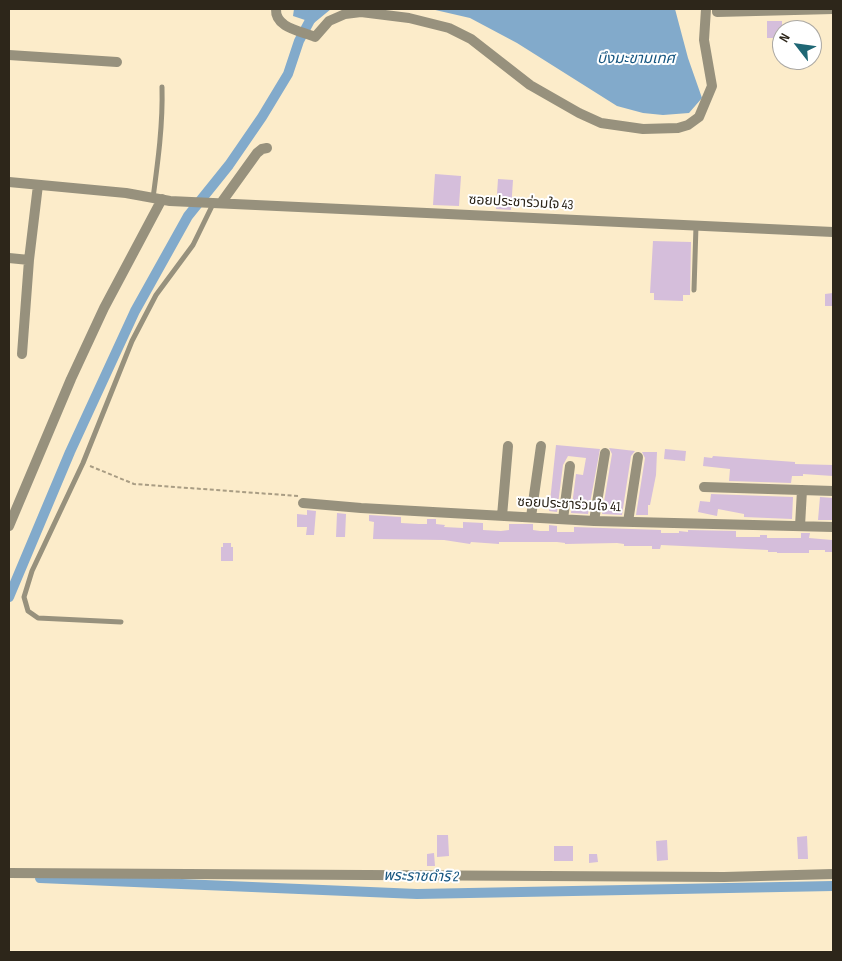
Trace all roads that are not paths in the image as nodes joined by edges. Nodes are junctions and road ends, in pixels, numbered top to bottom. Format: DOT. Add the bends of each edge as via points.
graph roads {
  1 [pos="276,9"];
  2 [pos="706,9"];
  3 [pos="717,9"];
  4 [pos="833,9"];
  5 [pos="9,55"];
  6 [pos="117,62"];
  7 [pos="162,87"];
  8 [pos="267,148"];
  9 [pos="9,182"];
  10 [pos="38,185"];
  11 [pos="162,199"];
  12 [pos="214,203"];
  13 [pos="696,225"];
  14 [pos="833,232"];
  15 [pos="9,258"];
  16 [pos="29,260"];
  17 [pos="694,290"];
  18 [pos="22,354"];
  19 [pos="508,446"];
  20 [pos="541,446"];
  21 [pos="605,454"];
  22 [pos="638,457"];
  23 [pos="570,466"];
  24 [pos="704,487"];
  25 [pos="802,490"];
  26 [pos="833,491"];
  27 [pos="301,499"];
  28 [pos="502,516"];
  29 [pos="531,518"];
  30 [pos="563,519"];
  31 [pos="594,521"];
  32 [pos="628,522"];
  33 [pos="9,526"];
  34 [pos="800,526"];
  35 [pos="833,527"];
  36 [pos="121,622"];
  37 [pos="9,874"];
  38 [pos="833,874"];
  1 -- 2 [label="street" via="279,21 315,37 329,21 361,12 408,18 449,28 471,39 530,85 579,113 601,123 643,129 678,128 699,117 712,86 704,40"];
  3 -- 4 [label="street" via="717,12"];
  5 -- 6 [label="street"];
  7 -- 11 [label="lane" via="159,151"];
  8 -- 12 [label="street" via="257,153"];
  9 -- 10 [label="street, ซอยประชาร่วมใจ 43"];
  10 -- 11 [label="street, ซอยประชาร่วมใจ 43"];
  10 -- 16 [label="street"];
  11 -- 12 [label="street, ซอยประชาร่วมใจ 43"];
  11 -- 33 [label="street" via="104,308"];
  12 -- 13 [label="street, ซอยประชาร่วมใจ 43"];
  12 -- 36 [label="lane" via="193,245 156,295 132,341 84,463 32,571 24,597 28,611 38,618"];
  13 -- 14 [label="street, ซอยประชาร่วมใจ 43"];
  13 -- 17 [label="lane"];
  15 -- 16 [label="street"];
  16 -- 18 [label="street"];
  19 -- 28 [label="street"];
  20 -- 29 [label="street"];
  21 -- 31 [label="street"];
  22 -- 32 [label="street"];
  23 -- 30 [label="street"];
  24 -- 25 [label="street"];
  25 -- 26 [label="street"];
  25 -- 34 [label="street"];
  27 -- 28 [label="street, ซอยประชาร่วมใจ 41" via="361,508"];
  28 -- 29 [label="street, ซอยประชาร่วมใจ 41"];
  29 -- 30 [label="street, ซอยประชาร่วมใจ 41"];
  30 -- 31 [label="street, ซอยประชาร่วมใจ 41"];
  31 -- 32 [label="street, ซอยประชาร่วมใจ 41"];
  32 -- 34 [label="street, ซอยประชาร่วมใจ 41"];
  34 -- 35 [label="street, ซอยประชาร่วมใจ 41"];
  37 -- 38 [label="street" via="714,877"];
}
